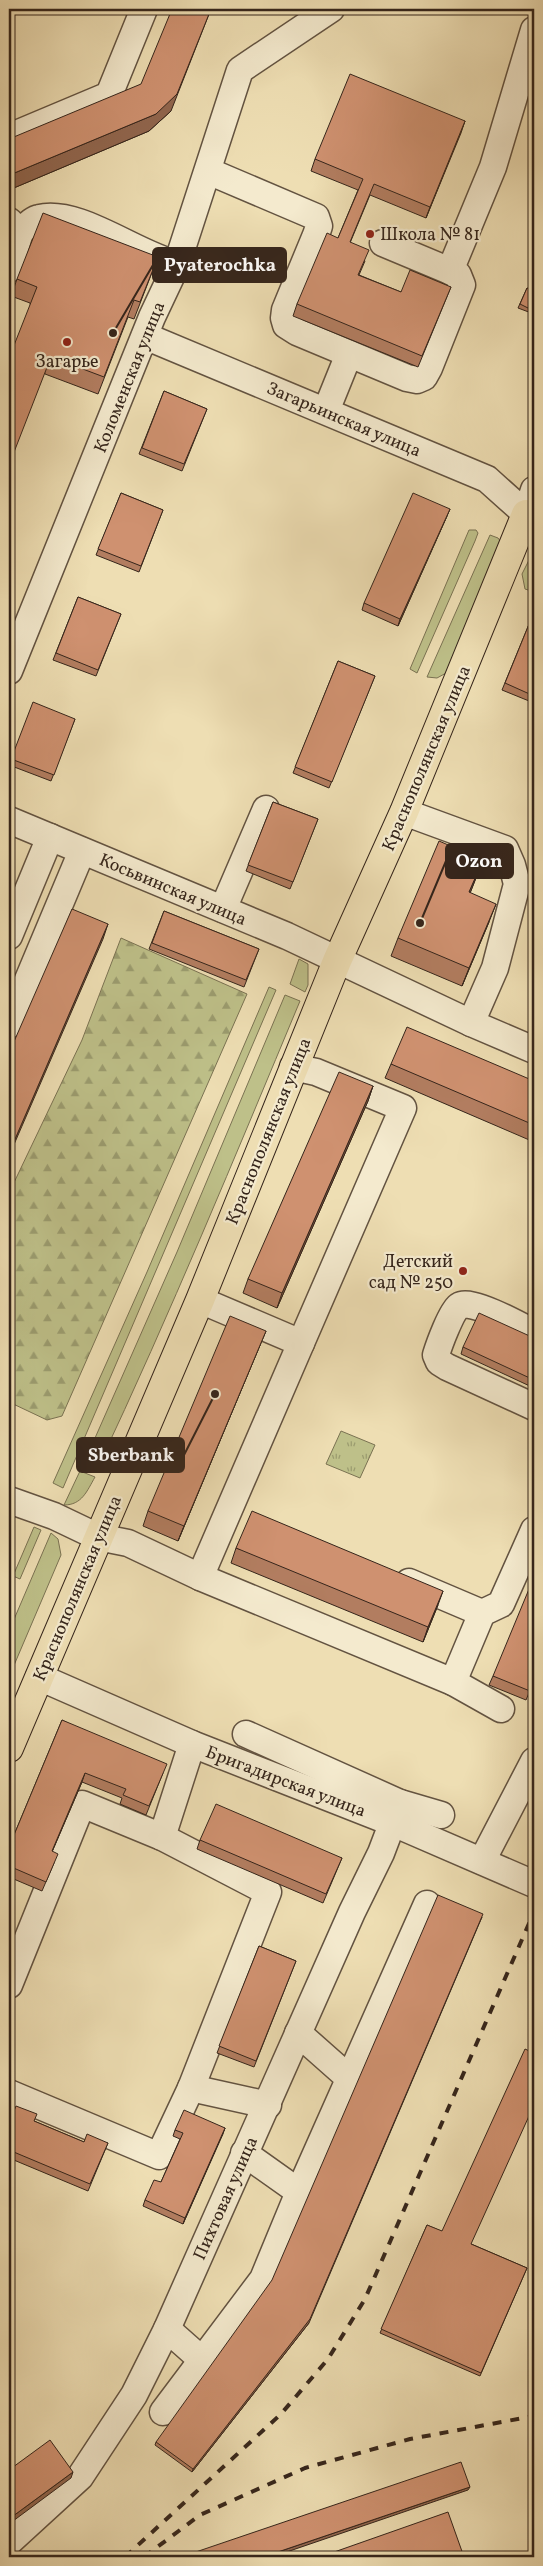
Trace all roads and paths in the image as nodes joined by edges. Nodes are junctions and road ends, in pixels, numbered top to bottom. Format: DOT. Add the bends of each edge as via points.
graph roads {
  1 [pos="144,9"];
  2 [pos="331,9"];
  3 [pos="534,30"];
  4 [pos="9,137"];
  5 [pos="208,171"];
  6 [pos="13,232"];
  7 [pos="383,243"];
  8 [pos="177,264"];
  9 [pos="9,269"];
  10 [pos="450,271"];
  11 [pos="145,336"];
  12 [pos="349,354"];
  13 [pos="326,412"];
  14 [pos="532,507"];
  15 [pos="9,670"];
  16 [pos="266,809"];
  17 [pos="404,812"];
  18 [pos="9,820"];
  19 [pos="50,837"];
  20 [pos="82,851"];
  21 [pos="223,909"];
  22 [pos="9,936"];
  23 [pos="336,961"];
  24 [pos="472,1024"];
  25 [pos="9,1025"];
  26 [pos="534,1050"];
  27 [pos="293,1068"];
  28 [pos="200,1300"];
  29 [pos="534,1333"];
  30 [pos="301,1343"];
  31 [pos="534,1408"];
  32 [pos="9,1500"];
  33 [pos="534,1530"];
  34 [pos="98,1537"];
  35 [pos="383,1572"];
  36 [pos="200,1577"];
  37 [pos="482,1613"];
  38 [pos="39,1677"];
  39 [pos="453,1682"];
  40 [pos="17,1707"];
  41 [pos="501,1709"];
  42 [pos="246,1734"];
  43 [pos="192,1744"];
  44 [pos="9,1748"];
  45 [pos="534,1761"];
  46 [pos="397,1813"];
  47 [pos="441,1815"];
  48 [pos="162,1837"];
  49 [pos="482,1861"];
  50 [pos="534,1884"];
  51 [pos="427,1904"];
  52 [pos="9,1985"];
  53 [pos="298,2033"];
  54 [pos="350,2079"];
  55 [pos="191,2088"];
  56 [pos="9,2093"];
  57 [pos="268,2105"];
  58 [pos="244,2153"];
  59 [pos="299,2192"];
  60 [pos="167,2329"];
  61 [pos="202,2360"];
  62 [pos="163,2412"];
  63 [pos="9,2542"];
  1 -- 4 [label="street" via="109,95"];
  2 -- 5 [label="street, Коломенская улица" via="240,70"];
  3 -- 10 [label="street" via="493,166"];
  5 -- 8 [label="street, Коломенская улица"];
  5 -- 12 [label="street" via="316,217 319,226 284,318 286,325 297,332"];
  6 -- 8 [label="street" via="37,218 61,217"];
  6 -- 9 [label="street"];
  7 -- 10 [label="street"];
  8 -- 11 [label="street, Коломенская улица"];
  10 -- 12 [label="street" via="458,275 462,285 424,377 417,380 407,378"];
  11 -- 13 [label="street, Загарьинская улица"];
  11 -- 15 [label="street, Коломенская улица"];
  12 -- 13 [label="street"];
  13 -- 14 [label="street, Загарьинская улица" via="486,479"];
  14 -- 17 [label="main road, Краснополянская улица"];
  16 -- 21 [label="street"];
  17 -- 23 [label="main road, Краснополянская улица"];
  17 -- 24 [label="street" via="505,849 512,864 517,884 511,912 495,968"];
  18 -- 19 [label="street, Косьвинская улица"];
  19 -- 20 [label="street, Косьвинская улица"];
  19 -- 22 [label="street"];
  20 -- 21 [label="street, Косьвинская улица"];
  20 -- 25 [label="street"];
  21 -- 23 [label="street, Косьвинская улица"];
  23 -- 24 [label="street, Косьвинская улица"];
  23 -- 27 [label="main road, Краснополянская улица"];
  24 -- 26 [label="street, Косьвинская улица"];
  27 -- 28 [label="main road, Краснополянская улица"];
  27 -- 30 [label="street" via="316,1072 403,1108"];
  28 -- 30 [label="street"];
  28 -- 34 [label="main road, Краснополянская улица"];
  29 -- 31 [label="street" via="467,1304 459,1306 454,1313 436,1355 439,1362 447,1367"];
  30 -- 36 [label="street" via="239,1512"];
  32 -- 34 [label="street" via="54,1516"];
  33 -- 37 [label="street" via="501,1604"];
  34 -- 36 [label="street" via="128,1543"];
  34 -- 38 [label="main road, Краснополянская улица"];
  35 -- 37 [label="street"];
  36 -- 39 [label="street"];
  37 -- 39 [label="street"];
  38 -- 40 [label="main road, Краснополянская улица"];
  38 -- 43 [label="street, Бригадирская улица"];
  39 -- 41 [label="street"];
  40 -- 44 [label="main road, Краснополянская улица"];
  42 -- 46 [label="street"];
  43 -- 46 [label="street, Бригадирская улица"];
  43 -- 48 [label="street"];
  45 -- 49 [label="street"];
  46 -- 47 [label="street"];
  46 -- 49 [label="street, Бригадирская улица"];
  46 -- 53 [label="street, Пихтовая улица"];
  48 -- 52 [label="street" via="82,1804"];
  48 -- 55 [label="street" via="268,1892"];
  49 -- 50 [label="street, Бригадирская улица"];
  51 -- 54 [label="street"];
  53 -- 54 [label="street"];
  53 -- 57 [label="street, Пихтовая улица"];
  54 -- 59 [label="street"];
  55 -- 56 [label="street" via="159,2156"];
  55 -- 57 [label="street"];
  57 -- 58 [label="street, Пихтовая улица"];
  58 -- 59 [label="street"];
  58 -- 60 [label="street, Пихтовая улица"];
  59 -- 61 [label="street" via="263,2279"];
  60 -- 61 [label="street"];
  60 -- 63 [label="street, Пихтовая улица" via="134,2395 80,2477"];
  61 -- 62 [label="street"];
}
